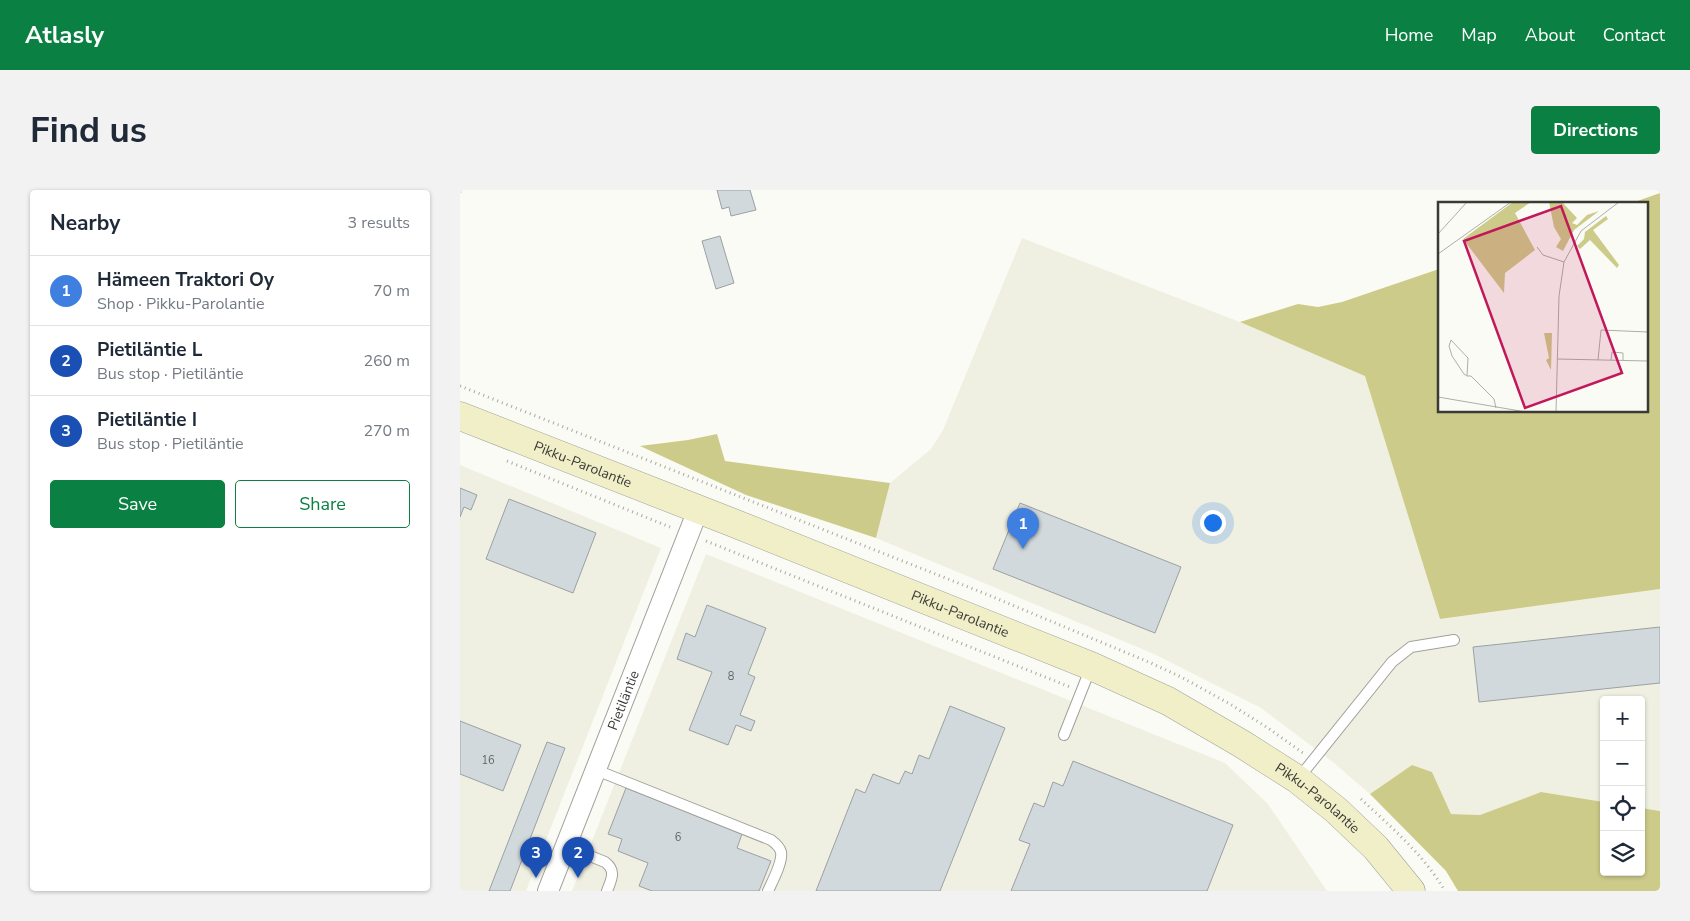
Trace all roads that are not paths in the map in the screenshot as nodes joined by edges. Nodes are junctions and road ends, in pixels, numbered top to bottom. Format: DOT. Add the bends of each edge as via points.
graph roads {
  1 [pos="460,416"];
  2 [pos="693,522"];
  3 [pos="1454,640"];
  4 [pos="1091,666"];
  5 [pos="1064,735"];
  6 [pos="596,770"];
  7 [pos="1297,779"];
  8 [pos="565,846"];
  9 [pos="548,891"];
  10 [pos="607,891"];
  11 [pos="768,891"];
  12 [pos="1411,891"];
  1 -- 2 [label="main road, Pikku-Parolantie"];
  2 -- 4 [label="main road, Pikku-Parolantie"];
  2 -- 6 [label="street, Pietiläntie"];
  3 -- 7 [label="lane" via="1410,647 1392,662"];
  4 -- 5 [label="lane"];
  4 -- 7 [label="main road, Pikku-Parolantie" via="1168,701"];
  6 -- 8 [label="street, Pietiläntie"];
  6 -- 11 [label="lane" via="771,840 781,852"];
  7 -- 12 [label="main road, Pikku-Parolantie" via="1376,848"];
  8 -- 9 [label="street, Pietiläntie"];
  8 -- 10 [label="lane" via="610,865 613,876"];
}
